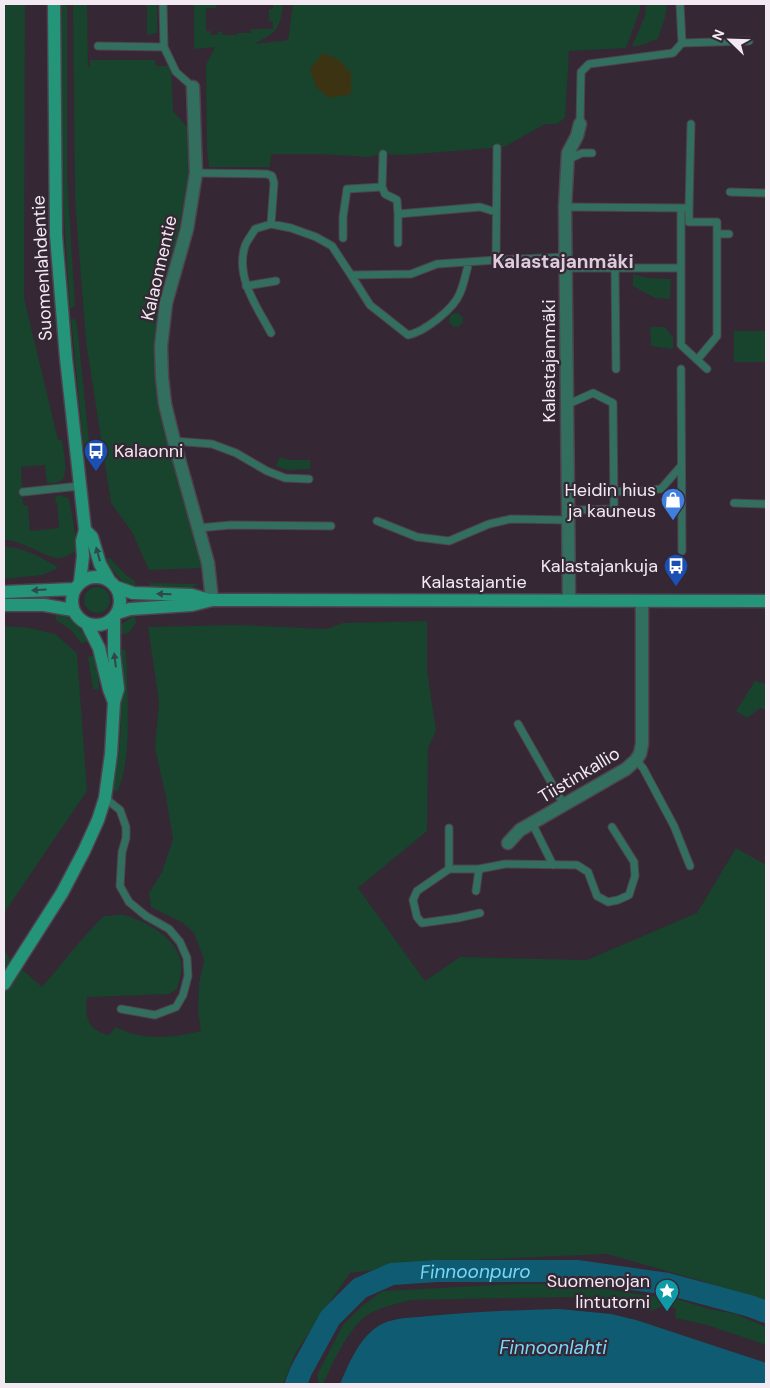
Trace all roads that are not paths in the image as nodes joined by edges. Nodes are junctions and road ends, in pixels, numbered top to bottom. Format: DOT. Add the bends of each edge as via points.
graph roads {
  1 [pos="54,4"];
  2 [pos="163,4"];
  3 [pos="680,4"];
  4 [pos="750,41"];
  5 [pos="682,43"];
  6 [pos="98,46"];
  7 [pos="164,47"];
  8 [pos="193,87"];
  9 [pos="580,124"];
  10 [pos="691,124"];
  11 [pos="497,148"];
  12 [pos="592,153"];
  13 [pos="383,154"];
  14 [pos="568,160"];
  15 [pos="196,173"];
  16 [pos="382,188"];
  17 [pos="730,192"];
  18 [pos="766,192"];
  19 [pos="566,207"];
  20 [pos="689,208"];
  21 [pos="681,209"];
  22 [pos="496,212"];
  23 [pos="398,214"];
  24 [pos="271,224"];
  25 [pos="717,234"];
  26 [pos="729,234"];
  27 [pos="343,238"];
  28 [pos="398,242"];
  29 [pos="496,260"];
  30 [pos="469,262"];
  31 [pos="566,263"];
  32 [pos="615,268"];
  33 [pos="681,268"];
  34 [pos="351,275"];
  35 [pos="276,281"];
  36 [pos="246,286"];
  37 [pos="271,333"];
  38 [pos="697,360"];
  39 [pos="616,369"];
  40 [pos="681,369"];
  41 [pos="707,369"];
  42 [pos="573,402"];
  43 [pos="174,441"];
  44 [pos="680,466"];
  45 [pos="310,479"];
  46 [pos="80,486"];
  47 [pos="23,492"];
  48 [pos="614,492"];
  49 [pos="734,503"];
  50 [pos="766,504"];
  51 [pos="571,515"];
  52 [pos="377,521"];
  53 [pos="331,526"];
  54 [pos="198,528"];
  55 [pos="85,530"];
  56 [pos="682,551"];
  57 [pos="112,584"];
  58 [pos="77,585"];
  59 [pos="4,592"];
  60 [pos="212,600"];
  61 [pos="569,600"];
  62 [pos="642,601"];
  63 [pos="766,601"];
  64 [pos="4,605"];
  65 [pos="73,610"];
  66 [pos="115,615"];
  67 [pos="87,624"];
  68 [pos="114,702"];
  69 [pos="518,724"];
  70 [pos="636,760"];
  71 [pos="105,798"];
  72 [pos="564,805"];
  73 [pos="532,824"];
  74 [pos="612,827"];
  75 [pos="449,828"];
  76 [pos="508,843"];
  77 [pos="553,865"];
  78 [pos="690,866"];
  79 [pos="449,869"];
  80 [pos="479,869"];
  81 [pos="476,891"];
  82 [pos="480,913"];
  83 [pos="4,984"];
  84 [pos="121,1009"];
  1 -- 46 [label="main road, Suomenlahdentie" via="56,235"];
  2 -- 7 [label="lane"];
  3 -- 5 [label="lane"];
  4 -- 5 [label="lane"];
  5 -- 9 [label="lane" via="673,53 589,64 581,72"];
  6 -- 7 [label="lane"];
  7 -- 8 [label="lane" via="176,72"];
  8 -- 15 [label="street, Kalaonnentie"];
  9 -- 14 [label="street, Kalastajanmäki"];
  10 -- 20 [label="lane"];
  11 -- 22 [label="lane"];
  12 -- 14 [label="lane" via="582,153"];
  13 -- 16 [label="lane"];
  14 -- 19 [label="street, Kalastajanmäki"];
  15 -- 24 [label="lane" via="272,176"];
  15 -- 43 [label="street, Kalaonnentie" via="187,228 166,303 161,346 164,395"];
  16 -- 23 [label="lane" via="385,194 397,200"];
  16 -- 27 [label="lane" via="346,189"];
  17 -- 18 [label="lane"];
  19 -- 21 [label="lane"];
  19 -- 31 [label="street, Kalastajanmäki"];
  20 -- 21 [label="lane"];
  20 -- 25 [label="lane" via="689,222 717,222"];
  21 -- 33 [label="lane"];
  22 -- 23 [label="lane" via="480,207"];
  22 -- 29 [label="lane"];
  23 -- 28 [label="lane"];
  24 -- 34 [label="lane" via="316,237 332,246"];
  24 -- 36 [label="lane" via="255,229 245,246"];
  25 -- 26 [label="lane"];
  25 -- 38 [label="lane" via="717,336"];
  29 -- 30 [label="lane"];
  29 -- 31 [label="lane"];
  30 -- 34 [label="lane" via="437,264 411,274"];
  30 -- 34 [label="lane" via="457,299 438,318 408,335 370,305"];
  31 -- 32 [label="lane"];
  31 -- 51 [label="street, Kalastajanmäki"];
  32 -- 33 [label="lane"];
  32 -- 39 [label="lane"];
  33 -- 38 [label="lane" via="681,345"];
  35 -- 36 [label="lane"];
  36 -- 37 [label="lane"];
  38 -- 41 [label="lane"];
  40 -- 44 [label="lane"];
  42 -- 48 [label="lane" via="593,393 613,403"];
  43 -- 45 [label="lane" via="212,444 285,478"];
  43 -- 54 [label="street, Kalaonnentie"];
  44 -- 48 [label="lane" via="661,489"];
  44 -- 56 [label="lane"];
  46 -- 47 [label="lane"];
  46 -- 55 [label="main road, Suomenlahdentie"];
  48 -- 51 [label="lane" via="614,509"];
  49 -- 50 [label="lane"];
  51 -- 52 [label="lane" via="511,519 489,524 449,541 417,537"];
  51 -- 61 [label="street, Kalastajanmäki"];
  53 -- 54 [label="lane" via="230,525"];
  54 -- 60 [label="street, Kalaonnentie" via="208,564"];
  57 -- 55 [label="main road, Suomenlahdentie, one-way" via="100,564 92,538"];
  55 -- 58 [label="main road, Suomenlahdentie"];
  57 -- 58 [label="main road" via="103,578 91,577"];
  60 -- 57 [label="main road, Kalastajantie, one-way" via="192,595 133,593"];
  57 -- 66 [label="main road" via="120,597"];
  58 -- 59 [label="main road, one-way"];
  58 -- 65 [label="main road" via="71,599"];
  60 -- 61 [label="main road, Kalastajantie"];
  60 -- 66 [label="main road, Kalastajantie" via="192,605 130,608"];
  61 -- 62 [label="main road, Kalastajantie"];
  62 -- 63 [label="main road, Kalastajantie"];
  62 -- 70 [label="street, Tiistinkallio" via="642,744"];
  64 -- 65 [label="main road" via="44,605"];
  65 -- 67 [label="main road"];
  66 -- 67 [label="main road" via="101,625"];
  68 -- 66 [label="main road, one-way" via="118,689 114,654"];
  67 -- 68 [label="main road" via="99,648"];
  68 -- 71 [label="main road"];
  69 -- 72 [label="lane"];
  70 -- 72 [label="street, Tiistinkallio"];
  70 -- 78 [label="lane" via="674,826"];
  71 -- 83 [label="main road" via="84,851 62,893"];
  71 -- 84 [label="lane" via="120,810 126,827 120,886 129,902 168,929 180,942 187,958 188,976 183,996 176,1007 155,1015"];
  72 -- 73 [label="street, Tiistinkallio"];
  73 -- 76 [label="street, Tiistinkallio" via="520,830"];
  73 -- 77 [label="lane"];
  74 -- 77 [label="lane" via="634,862 635,876 629,895 608,902 597,896 588,872 577,865"];
  75 -- 79 [label="lane"];
  77 -- 80 [label="lane" via="505,864"];
  79 -- 80 [label="lane"];
  79 -- 82 [label="lane" via="417,891 413,900 417,917 422,923"];
  80 -- 81 [label="lane"];
}
